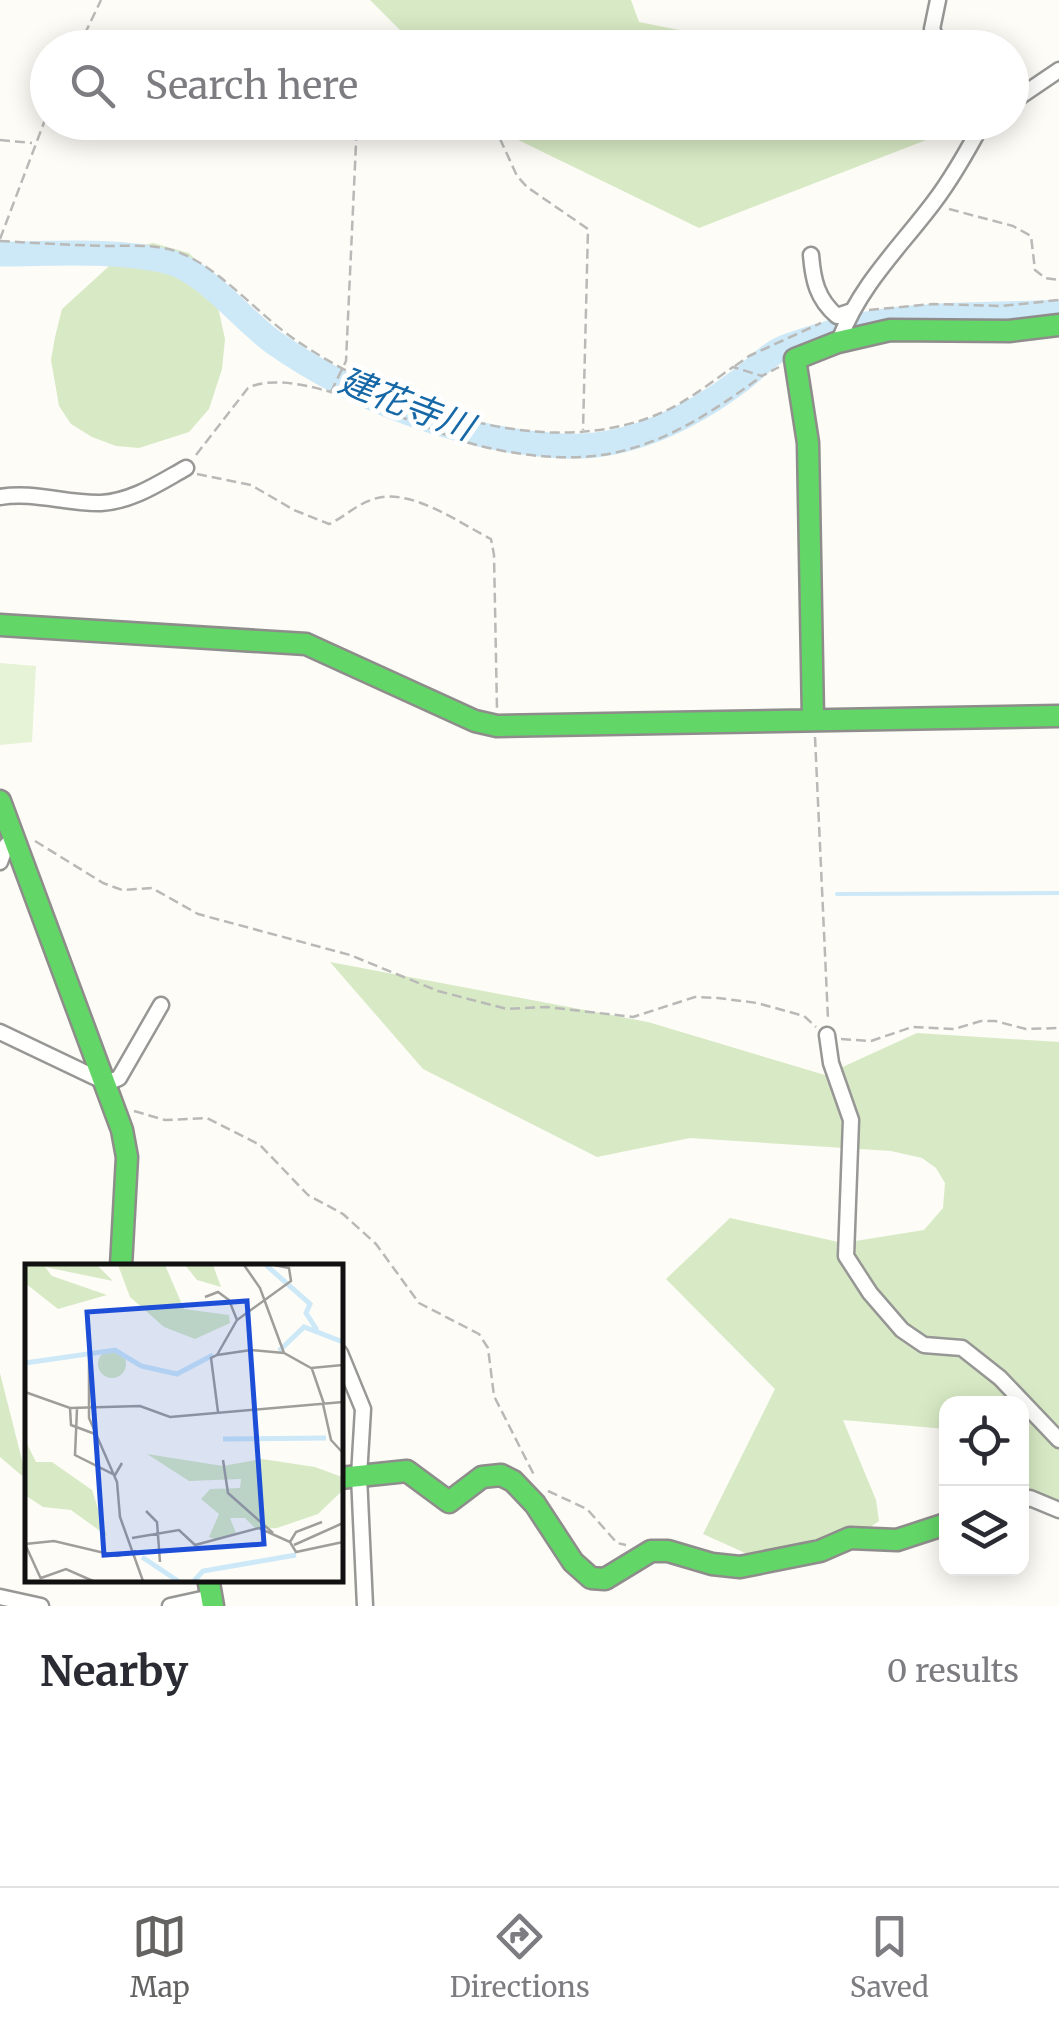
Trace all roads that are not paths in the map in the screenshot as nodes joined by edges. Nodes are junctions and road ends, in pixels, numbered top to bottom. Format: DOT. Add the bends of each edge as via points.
graph roads {
  1 [pos="938,0"];
  2 [pos="933,30"];
  3 [pos="1059,70"];
  4 [pos="1029,90"];
  5 [pos="972,140"];
  6 [pos="811,255"];
  7 [pos="843,324"];
  8 [pos="1059,324"];
  9 [pos="186,468"];
  10 [pos="0,497"];
  11 [pos="0,625"];
  12 [pos="1059,716"];
  13 [pos="814,719"];
  14 [pos="1,807"];
  15 [pos="14,837"];
  16 [pos="0,862"];
  17 [pos="161,1005"];
  18 [pos="0,1032"];
  19 [pos="826,1036"];
  20 [pos="107,1084"];
  21 [pos="120,1264"];
  22 [pos="342,1358"];
  23 [pos="1059,1440"];
  24 [pos="350,1477"];
  25 [pos="1029,1498"];
  26 [pos="1059,1510"];
  27 [pos="939,1526"];
  28 [pos="211,1594"];
  29 [pos="0,1597"];
  30 [pos="40,1606"];
  31 [pos="170,1606"];
  32 [pos="365,1606"];
  1 -- 2 [label="street"];
  3 -- 4 [label="street"];
  5 -- 7 [label="street"];
  6 -- 7 [label="street" via="813,283"];
  7 -- 8 [label="street" via="1009,330"];
  7 -- 13 [label="street" via="794,359 808,444"];
  9 -- 10 [label="street" via="132,497 101,502"];
  11 -- 13 [label="street" via="306,644 497,726"];
  12 -- 13 [label="street"];
  14 -- 15 [label="street"];
  15 -- 16 [label="street"];
  15 -- 20 [label="street"];
  17 -- 20 [label="street" via="119,1078"];
  18 -- 20 [label="street"];
  19 -- 23 [label="street" via="851,1120 846,1256 902,1330 924,1345 962,1348"];
  20 -- 21 [label="street" via="127,1157"];
  22 -- 24 [label="street" via="362,1410"];
  24 -- 27 [label="street" via="407,1471 448,1502 478,1478 507,1476 591,1578 605,1579 651,1551 740,1568 850,1538 897,1540"];
  24 -- 32 [label="street"];
  25 -- 26 [label="street"];
  28 -- 31 [label="street"];
  29 -- 30 [label="street"];
}
